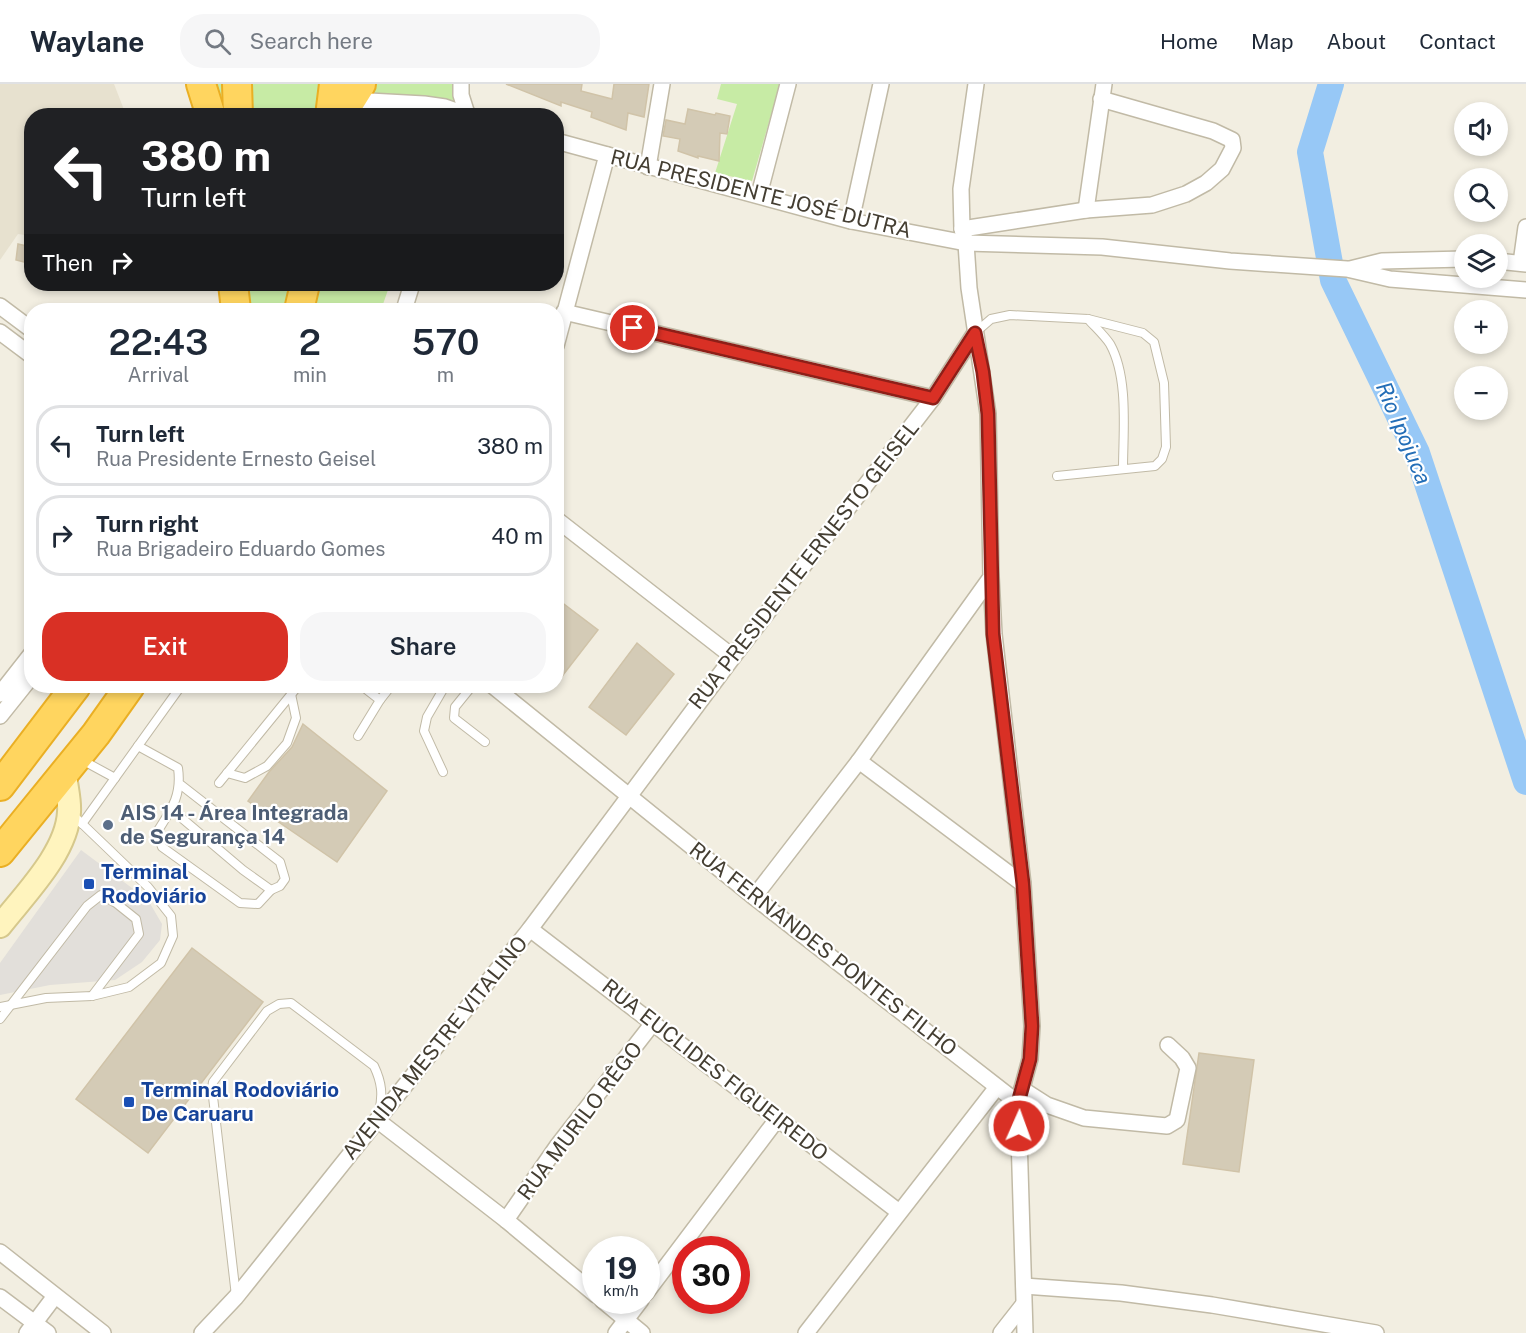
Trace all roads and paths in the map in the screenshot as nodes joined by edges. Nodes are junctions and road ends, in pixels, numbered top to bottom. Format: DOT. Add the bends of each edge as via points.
graph roads {
  1 [pos="201,84"];
  2 [pos="237,84"];
  3 [pos="461,84"];
  4 [pos="662,84"];
  5 [pos="788,84"];
  6 [pos="881,84"];
  7 [pos="976,84"];
  8 [pos="1102,91"];
  9 [pos="343,100"];
  10 [pos="208,108"];
  11 [pos="238,108"];
  12 [pos="440,108"];
  13 [pos="466,108"];
  14 [pos="564,143"];
  15 [pos="607,155"];
  16 [pos="648,167"];
  17 [pos="759,195"];
  18 [pos="1086,210"];
  19 [pos="851,221"];
  20 [pos="1526,226"];
  21 [pos="964,236"];
  22 [pos="1454,258"];
  23 [pos="1508,262"];
  24 [pos="1523,264"];
  25 [pos="1340,269"];
  26 [pos="1526,290"];
  27 [pos="0,306"];
  28 [pos="564,312"];
  29 [pos="1088,319"];
  30 [pos="24,324"];
  31 [pos="0,332"];
  32 [pos="975,333"];
  33 [pos="24,350"];
  34 [pos="933,398"];
  35 [pos="1123,469"];
  36 [pos="1057,476"];
  37 [pos="564,525"];
  38 [pos="991,578"];
  39 [pos="733,657"];
  40 [pos="24,663"];
  41 [pos="24,686"];
  42 [pos="71,693"];
  43 [pos="125,693"];
  44 [pos="177,693"];
  45 [pos="371,693"];
  46 [pos="386,693"];
  47 [pos="441,693"];
  48 [pos="466,693"];
  49 [pos="502,693"];
  50 [pos="0,694"];
  51 [pos="291,694"];
  52 [pos="380,700"];
  53 [pos="0,716"];
  54 [pos="357,736"];
  55 [pos="485,741"];
  56 [pos="138,746"];
  57 [pos="859,761"];
  58 [pos="72,766"];
  59 [pos="443,772"];
  60 [pos="227,773"];
  61 [pos="115,778"];
  62 [pos="219,783"];
  63 [pos="181,785"];
  64 [pos="0,786"];
  65 [pos="630,794"];
  66 [pos="171,809"];
  67 [pos="76,818"];
  68 [pos="0,852"];
  69 [pos="1023,884"];
  70 [pos="271,890"];
  71 [pos="754,897"];
  72 [pos="0,927"];
  73 [pos="530,929"];
  74 [pos="92,996"];
  75 [pos="10,1005"];
  76 [pos="0,1007"];
  77 [pos="0,1019"];
  78 [pos="653,1023"];
  79 [pos="1168,1045"];
  80 [pos="997,1086"];
  81 [pos="1020,1096"];
  82 [pos="778,1118"];
  83 [pos="377,1120"];
  84 [pos="899,1212"];
  85 [pos="507,1220"];
  86 [pos="0,1252"];
  87 [pos="660,1274"];
  88 [pos="582,1283"];
  89 [pos="1024,1287"];
  90 [pos="55,1296"];
  91 [pos="0,1297"];
  92 [pos="236,1297"];
  93 [pos="1023,1305"];
  94 [pos="619,1314"];
  95 [pos="630,1314"];
  96 [pos="626,1320"];
  97 [pos="30,1328"];
  98 [pos="48,1333"];
  99 [pos="103,1333"];
  100 [pos="202,1333"];
  101 [pos="213,1333"];
  102 [pos="616,1333"];
  103 [pos="642,1333"];
  104 [pos="806,1333"];
  105 [pos="1001,1333"];
  106 [pos="1025,1333"];
  107 [pos="1376,1333"];
  1 -- 10 [label="highway"];
  2 -- 11 [label="highway"];
  3 -- 13 [label="street"];
  4 -- 16 [label="street"];
  5 -- 17 [label="street"];
  6 -- 19 [label="street"];
  7 -- 21 [label="street" via="961,189"];
  8 -- 18 [label="street"];
  8 -- 18 [label="street" via="1213,130 1234,143 1222,169 1186,194 1152,206"];
  9 -- 12 [label="street"];
  14 -- 15 [label="street, RUA PRESIDENTE JOSÉ DUTRA"];
  15 -- 16 [label="street, RUA PRESIDENTE JOSÉ DUTRA"];
  15 -- 28 [label="street"];
  16 -- 17 [label="street, RUA PRESIDENTE JOSÉ DUTRA"];
  17 -- 19 [label="street, RUA PRESIDENTE JOSÉ DUTRA"];
  18 -- 21 [label="street"];
  19 -- 21 [label="street, RUA PRESIDENTE JOSÉ DUTRA"];
  20 -- 24 [label="street"];
  21 -- 25 [label="street"];
  21 -- 32 [label="street"];
  22 -- 25 [label="street" via="1382,261"];
  23 -- 24 [label="street"];
  25 -- 26 [label="street" via="1390,279"];
  27 -- 30 [label="street"];
  28 -- 34 [label="street"];
  29 -- 32 [label="lane" via="1010,315 991,319"];
  29 -- 35 [label="lane" via="1110,344 1120,374"];
  29 -- 35 [label="lane" via="1143,333 1154,342 1164,383 1166,447 1162,459 1155,466"];
  31 -- 33 [label="street"];
  32 -- 34 [label="street, RUA PRESIDENTE ERNESTO GEISEL"];
  32 -- 38 [label="street" via="988,414"];
  34 -- 39 [label="street, RUA PRESIDENTE ERNESTO GEISEL"];
  35 -- 36 [label="lane"];
  37 -- 39 [label="street"];
  38 -- 57 [label="street"];
  38 -- 69 [label="street" via="993,634"];
  39 -- 65 [label="street, RUA PRESIDENTE ERNESTO GEISEL"];
  40 -- 50 [label="street"];
  41 -- 53 [label="street"];
  42 -- 64 [label="highway"];
  43 -- 58 [label="highway"];
  44 -- 56 [label="lane"];
  45 -- 52 [label="lane"];
  46 -- 52 [label="lane"];
  47 -- 59 [label="lane" via="424,731"];
  48 -- 55 [label="lane" via="455,707 454,718"];
  49 -- 65 [label="street, RUA FERNANDES PONTES FILHO"];
  51 -- 60 [label="lane"];
  51 -- 60 [label="lane" via="296,718 287,743 267,766 245,778"];
  52 -- 54 [label="lane"];
  56 -- 61 [label="lane"];
  56 -- 63 [label="lane" via="178,768"];
  57 -- 69 [label="street"];
  57 -- 71 [label="street"];
  58 -- 61 [label="lane" via="96,769"];
  58 -- 67 [label="street"];
  58 -- 68 [label="highway"];
  60 -- 62 [label="lane"];
  61 -- 67 [label="lane"];
  63 -- 66 [label="lane"];
  63 -- 70 [label="lane" via="280,862 285,879"];
  65 -- 71 [label="street, RUA FERNANDES PONTES FILHO"];
  65 -- 73 [label="street, AVENIDA MESTRE VITALINO"];
  66 -- 70 [label="lane"];
  66 -- 70 [label="lane" via="157,832 162,847 240,903 258,904"];
  67 -- 72 [label="street" via="52,859"];
  67 -- 74 [label="lane" via="148,887 171,916 173,936 161,963 129,987"];
  69 -- 81 [label="street" via="1032,1026 1030,1059"];
  71 -- 80 [label="street, RUA FERNANDES PONTES FILHO"];
  73 -- 78 [label="street, RUA EUCLIDES FIGUEIREDO"];
  73 -- 83 [label="street, AVENIDA MESTRE VITALINO"];
  74 -- 75 [label="lane" via="46,998"];
  74 -- 75 [label="lane" via="139,934 135,919 100,895 87,906"];
  75 -- 76 [label="lane"];
  75 -- 77 [label="lane"];
  78 -- 82 [label="street, RUA EUCLIDES FIGUEIREDO"];
  78 -- 85 [label="street, RUA MURILO RÊGO" via="558,1145"];
  79 -- 81 [label="street, RUA FERNANDES PONTES FILHO" via="1188,1068 1177,1120 1167,1126 1083,1118"];
  80 -- 81 [label="street, RUA FERNANDES PONTES FILHO"];
  80 -- 84 [label="street"];
  81 -- 89 [label="street"];
  82 -- 84 [label="street, RUA EUCLIDES FIGUEIREDO"];
  82 -- 87 [label="street"];
  83 -- 85 [label="street"];
  83 -- 92 [label="street, AVENIDA MESTRE VITALINO"];
  83 -- 92 [label="lane" via="382,1098 381,1080 374,1066 291,1003 267,1011 212,1088"];
  84 -- 104 [label="street"];
  85 -- 88 [label="street"];
  86 -- 90 [label="street"];
  89 -- 93 [label="street"];
  89 -- 107 [label="street" via="1121,1293"];
  90 -- 97 [label="street"];
  90 -- 99 [label="street"];
  91 -- 97 [label="street"];
  92 -- 100 [label="street, AVENIDA MESTRE VITALINO"];
  92 -- 101 [label="street, AVENIDA MESTRE VITALINO"];
  93 -- 105 [label="street"];
  93 -- 106 [label="street"];
  94 -- 96 [label="street"];
  95 -- 96 [label="street"];
  96 -- 102 [label="street"];
  96 -- 103 [label="street"];
  97 -- 98 [label="street"];
}
